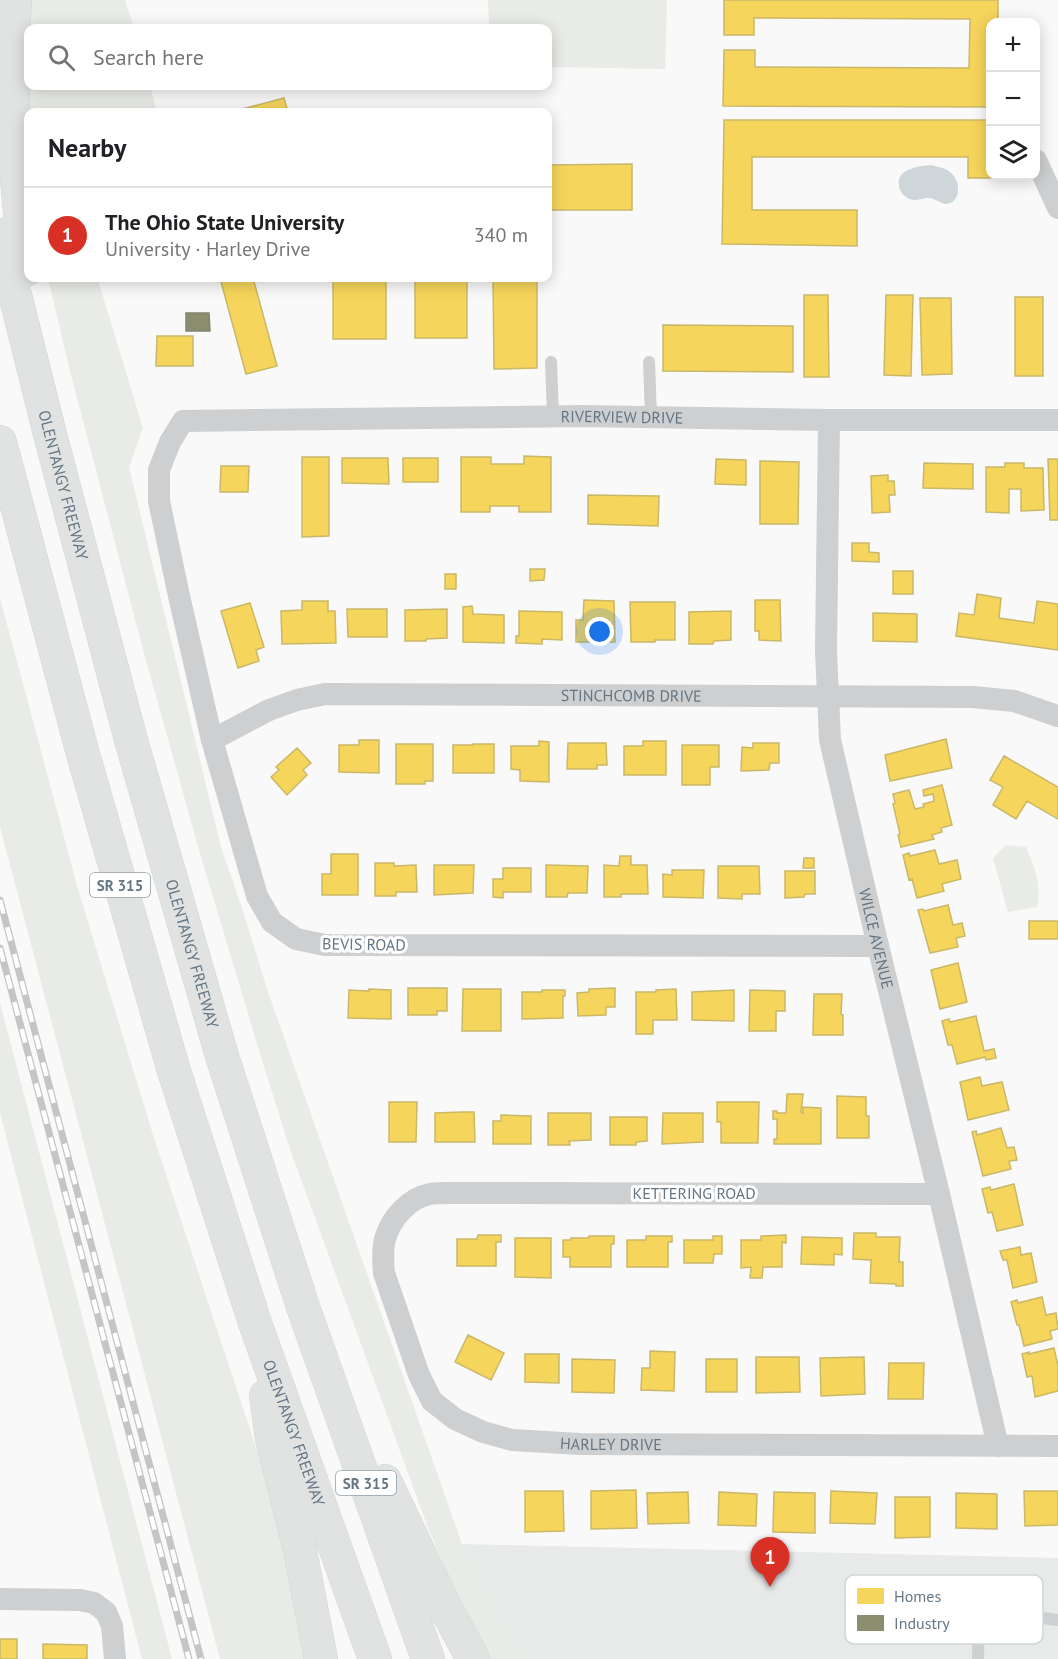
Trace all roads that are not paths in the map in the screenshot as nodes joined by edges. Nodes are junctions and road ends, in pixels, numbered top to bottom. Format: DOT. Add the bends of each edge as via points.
graph roads {
  1 [pos="15,0"];
  2 [pos="1040,170"];
  3 [pos="1058,208"];
  4 [pos="0,235"];
  5 [pos="24,249"];
  6 [pos="27,282"];
  7 [pos="551,362"];
  8 [pos="649,362"];
  9 [pos="553,416"];
  10 [pos="651,417"];
  11 [pos="829,420"];
  12 [pos="1058,420"];
  13 [pos="183,421"];
  14 [pos="51,438"];
  15 [pos="0,442"];
  16 [pos="827,696"];
  17 [pos="1058,716"];
  18 [pos="213,740"];
  19 [pos="878,946"];
  20 [pos="450,1193"];
  21 [pos="939,1194"];
  22 [pos="303,1307"];
  23 [pos="255,1323"];
  24 [pos="998,1446"];
  25 [pos="1058,1446"];
  26 [pos="0,1599"];
  27 [pos="1043,1618"];
  28 [pos="1058,1620"];
  29 [pos="978,1644"];
  30 [pos="115,1659"];
  31 [pos="321,1659"];
  32 [pos="375,1659"];
  33 [pos="428,1659"];
  34 [pos="473,1659"];
  35 [pos="978,1659"];
  1 -- 5 [label="highway" via="12,93"];
  2 -- 3 [label="street"];
  4 -- 14 [label="highway, OLENTANGY FREEWAY / SR 315"];
  6 -- 14 [label="highway"];
  7 -- 9 [label="lane"];
  8 -- 10 [label="lane"];
  9 -- 10 [label="street, RIVERVIEW DRIVE"];
  9 -- 13 [label="street, RIVERVIEW DRIVE"];
  10 -- 11 [label="street, RIVERVIEW DRIVE"];
  11 -- 12 [label="street, RIVERVIEW DRIVE"];
  11 -- 16 [label="street, WILCE AVENUE"];
  13 -- 18 [label="street, BEVIS ROAD" via="159,470 159,501"];
  14 -- 22 [label="highway, OLENTANGY FREEWAY / SR 315" via="218,1045"];
  15 -- 23 [label="highway, OLENTANGY FREEWAY / SR 315" via="170,1060"];
  16 -- 17 [label="street, STINCHCOMB DRIVE" via="1014,700"];
  16 -- 18 [label="street, STINCHCOMB DRIVE" via="325,694 269,710"];
  16 -- 19 [label="street, WILCE AVENUE" via="830,740"];
  18 -- 19 [label="street, BEVIS ROAD" via="257,896 272,922 296,939 325,945"];
  19 -- 21 [label="street, WILCE AVENUE"];
  20 -- 21 [label="street, KETTERING ROAD"];
  20 -- 24 [label="street, HARLEY DRIVE" via="429,1194 413,1200 401,1211 384,1240 384,1273 419,1375 432,1401 455,1419 483,1432 512,1440 570,1444"];
  21 -- 24 [label="street, WILCE AVENUE"];
  22 -- 33 [label="highway, OLENTANGY FREEWAY / SR 315"];
  22 -- 34 [label="highway"];
  23 -- 31 [label="highway" via="272,1439 300,1550"];
  23 -- 32 [label="highway, OLENTANGY FREEWAY / SR 315"];
  24 -- 25 [label="street, HARLEY DRIVE"];
  26 -- 30 [label="street" via="94,1603 106,1612 112,1626"];
  27 -- 28 [label="lane"];
  29 -- 35 [label="lane"];
}
